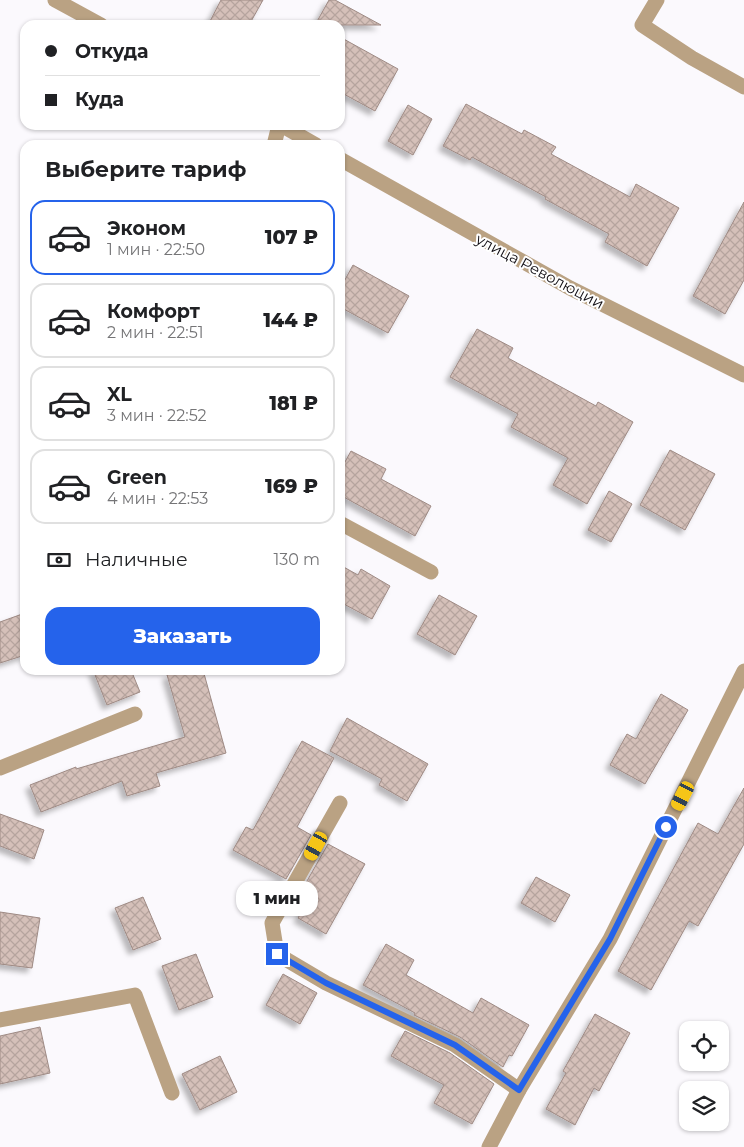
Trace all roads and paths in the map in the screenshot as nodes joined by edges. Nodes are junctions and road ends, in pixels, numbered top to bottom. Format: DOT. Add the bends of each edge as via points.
graph roads {
  1 [pos="55,0"];
  2 [pos="657,0"];
  3 [pos="92,20"];
  4 [pos="744,88"];
  5 [pos="289,130"];
  6 [pos="307,140"];
  7 [pos="345,162"];
  8 [pos="744,375"];
  9 [pos="345,526"];
  10 [pos="431,572"];
  11 [pos="744,671"];
  12 [pos="135,714"];
  13 [pos="0,768"];
  14 [pos="340,803"];
  15 [pos="0,1020"];
  16 [pos="519,1090"];
  17 [pos="172,1093"];
  18 [pos="489,1147"];
  1 -- 3 [label="street"];
  2 -- 4 [label="street" via="642,25"];
  5 -- 6 [label="street"];
  7 -- 8 [label="street, улица Революции" via="570,288"];
  9 -- 10 [label="street"];
  11 -- 16 [label="street" via="610,939"];
  12 -- 13 [label="street"];
  14 -- 16 [label="street" via="272,922 277,954 326,983 455,1045"];
  15 -- 17 [label="street" via="135,995"];
  16 -- 18 [label="street"];
}
